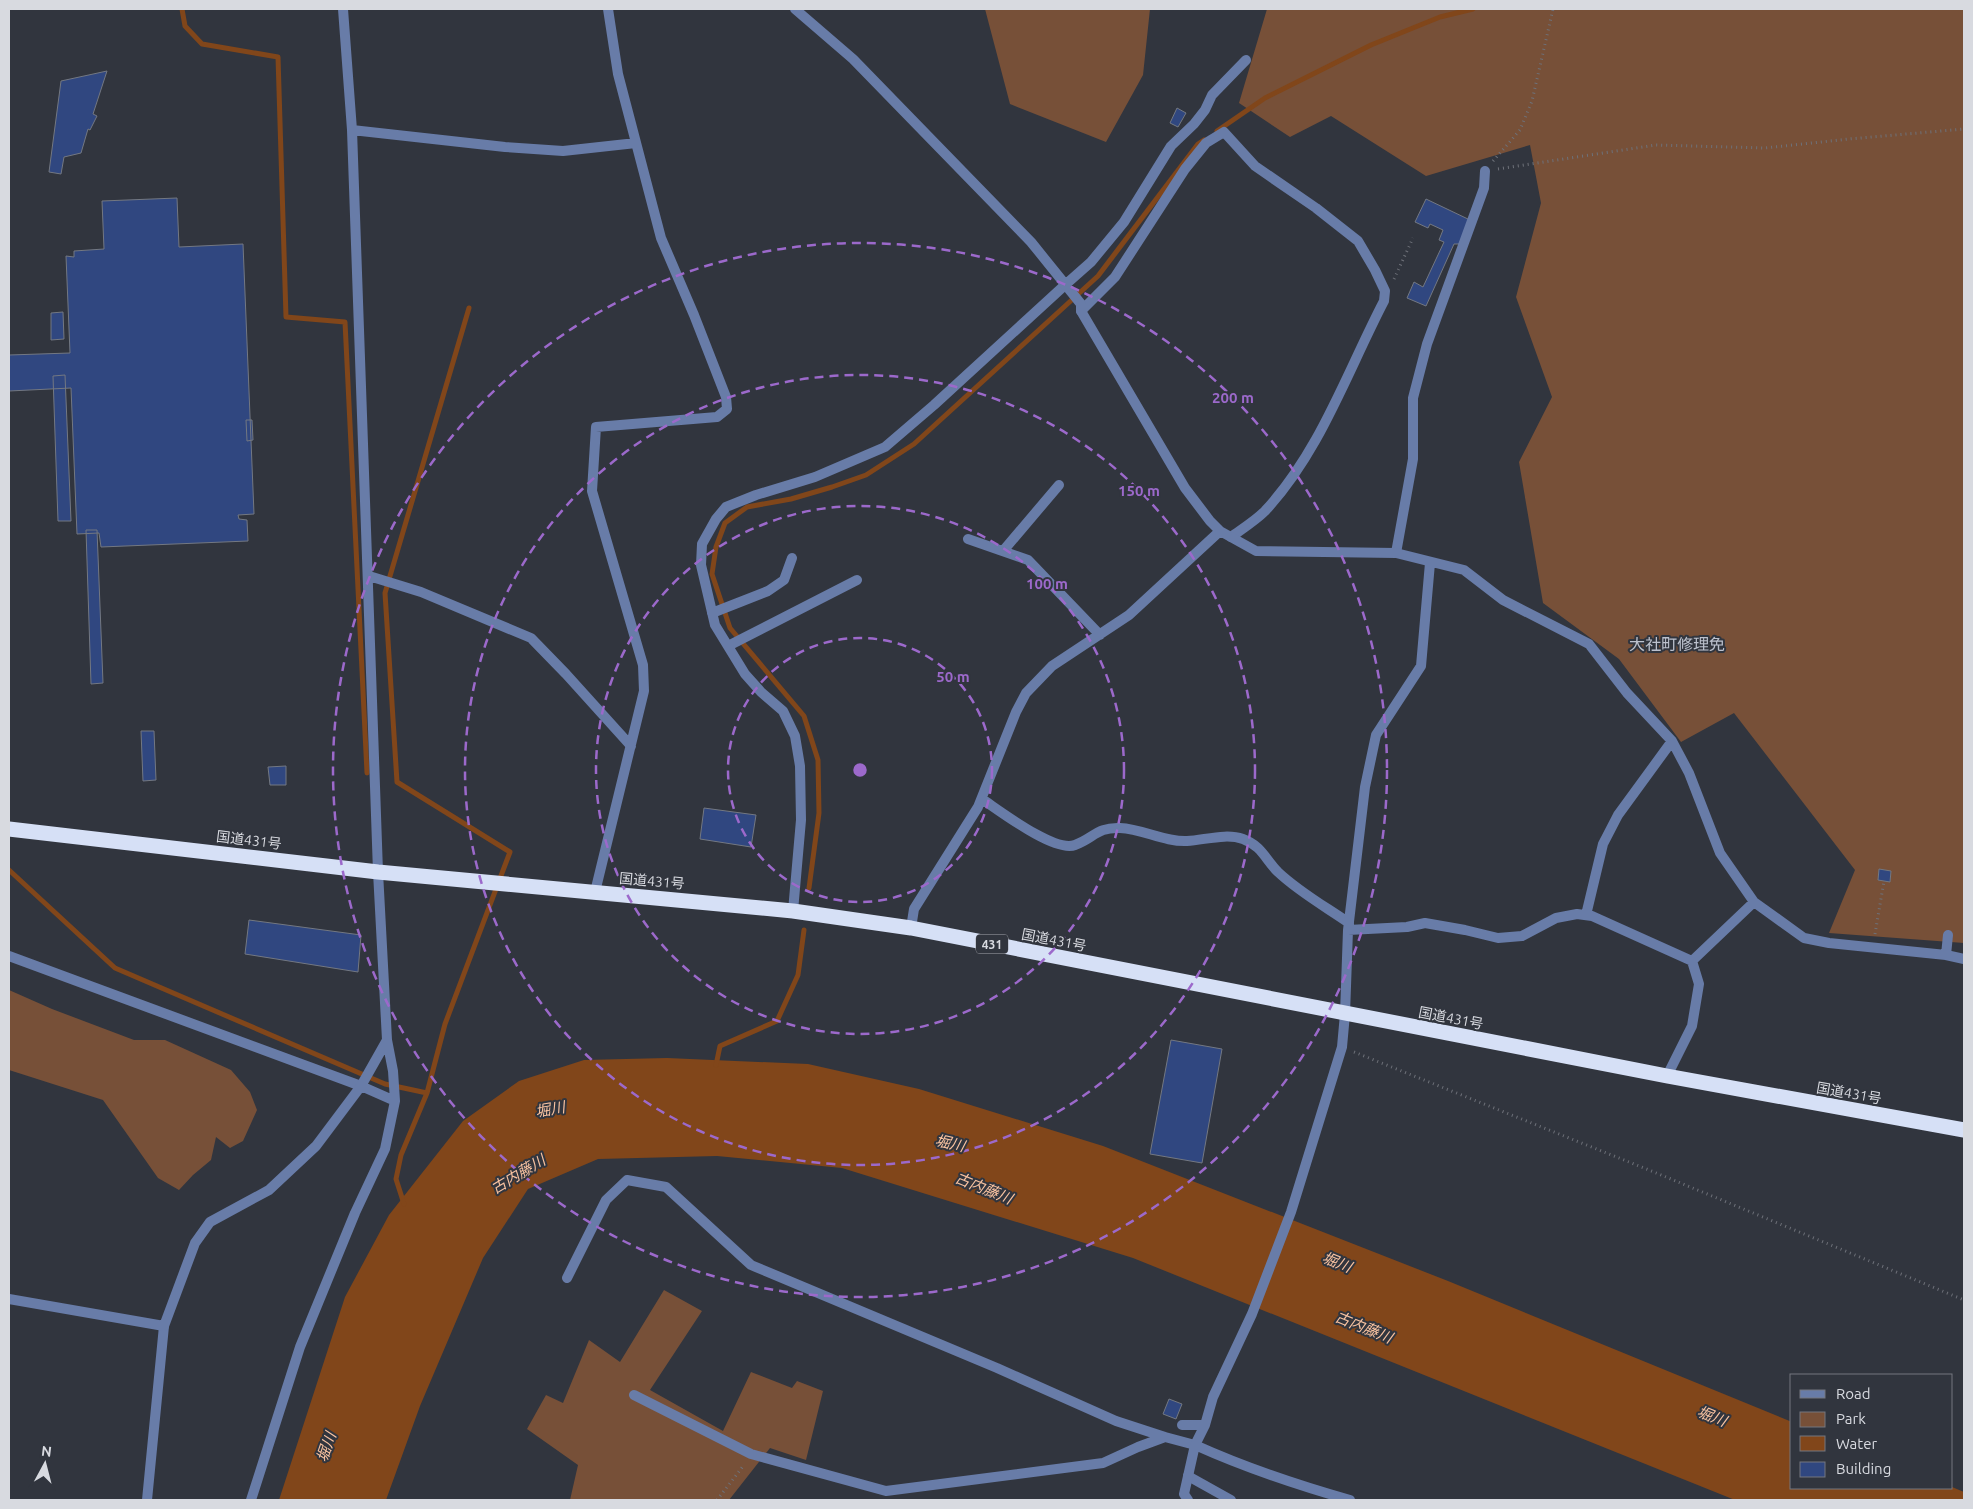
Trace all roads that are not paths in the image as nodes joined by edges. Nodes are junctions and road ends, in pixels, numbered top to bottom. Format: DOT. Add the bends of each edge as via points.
graph roads {
  1 [pos="343,9"];
  2 [pos="608,9"];
  3 [pos="795,9"];
  4 [pos="1246,60"];
  5 [pos="352,130"];
  6 [pos="636,143"];
  7 [pos="1485,171"];
  8 [pos="1066,287"];
  9 [pos="1081,308"];
  10 [pos="1059,486"];
  11 [pos="1220,531"];
  12 [pos="1231,537"];
  13 [pos="968,538"];
  14 [pos="1003,551"];
  15 [pos="1396,553"];
  16 [pos="792,558"];
  17 [pos="1430,563"];
  18 [pos="368,576"];
  19 [pos="857,580"];
  20 [pos="712,614"];
  21 [pos="1100,634"];
  22 [pos="728,646"];
  23 [pos="1672,741"];
  24 [pos="631,746"];
  25 [pos="982,799"];
  26 [pos="9,829"];
  27 [pos="378,872"];
  28 [pos="595,892"];
  29 [pos="1754,902"];
  30 [pos="792,911"];
  31 [pos="1586,915"];
  32 [pos="1349,927"];
  33 [pos="911,928"];
  34 [pos="1948,935"];
  35 [pos="1946,954"];
  36 [pos="9,956"];
  37 [pos="1964,959"];
  38 [pos="1692,961"];
  39 [pos="1345,1014"];
  40 [pos="387,1040"];
  41 [pos="370,1067"];
  42 [pos="393,1074"];
  43 [pos="1666,1076"];
  44 [pos="362,1084"];
  45 [pos="395,1098"];
  46 [pos="1964,1130"];
  47 [pos="567,1278"];
  48 [pos="9,1299"];
  49 [pos="164,1326"];
  50 [pos="634,1395"];
  51 [pos="1182,1425"];
  52 [pos="1205,1425"];
  53 [pos="1165,1437"];
  54 [pos="1196,1445"];
  55 [pos="1188,1476"];
  56 [pos="147,1500"];
  57 [pos="251,1500"];
  58 [pos="1188,1500"];
  59 [pos="1231,1500"];
  60 [pos="1350,1500"];
  1 -- 5 [label="street"];
  2 -- 6 [label="street" via="618,74"];
  3 -- 8 [label="street" via="860,66 1031,242"];
  4 -- 8 [label="street" via="1212,95 1194,124 1171,146 1124,222"];
  5 -- 6 [label="street" via="563,151"];
  5 -- 18 [label="street"];
  6 -- 24 [label="street" via="661,238 726,397 726,409 717,417 596,428 592,491 643,666 644,691"];
  7 -- 15 [label="street" via="1484,188 1427,344 1413,398 1413,459"];
  8 -- 9 [label="street"];
  8 -- 20 [label="street" via="885,447 815,477 726,507 702,544 701,565"];
  9 -- 11 [label="street" via="1185,488"];
  9 -- 12 [label="street" via="1116,277 1185,169 1206,143 1224,132 1255,166 1358,241 1382,284 1384,300 1312,446 1264,512"];
  10 -- 14 [label="street"];
  11 -- 12 [label="street"];
  11 -- 21 [label="street" via="1129,615"];
  12 -- 15 [label="street" via="1256,551"];
  13 -- 14 [label="street"];
  14 -- 21 [label="street" via="1028,560"];
  15 -- 17 [label="street"];
  16 -- 20 [label="street" via="784,580 768,592"];
  17 -- 23 [label="street" via="1464,570 1503,600 1589,644 1627,693"];
  17 -- 32 [label="street" via="1421,666 1376,734 1365,787"];
  18 -- 24 [label="street" via="421,592 531,638"];
  18 -- 27 [label="street"];
  19 -- 22 [label="street"];
  20 -- 22 [label="street"];
  21 -- 25 [label="street" via="1052,666 1026,693"];
  22 -- 30 [label="street" via="745,674 783,711 795,736 800,766 801,820"];
  23 -- 29 [label="street" via="1689,773 1720,853"];
  23 -- 31 [label="street" via="1614,822 1603,844"];
  24 -- 28 [label="street"];
  25 -- 32 [label="street" via="1044,839 1064,846 1074,846 1103,829 1122,828 1187,841 1242,838 1257,846 1279,873"];
  25 -- 33 [label="street" via="914,909"];
  26 -- 27 [label="highway, 国道431号 / 431"];
  27 -- 28 [label="highway, 国道431号 / 431"];
  27 -- 40 [label="street"];
  28 -- 30 [label="highway, 国道431号 / 431"];
  29 -- 35 [label="street" via="1804,938"];
  29 -- 38 [label="street"];
  30 -- 33 [label="highway, 国道431号 / 431"];
  31 -- 32 [label="street" via="1556,918 1522,936 1498,938 1424,923"];
  31 -- 38 [label="street"];
  32 -- 39 [label="street"];
  33 -- 39 [label="highway, 国道431号 / 431"];
  34 -- 35 [label="street"];
  35 -- 37 [label="street"];
  36 -- 44 [label="street"];
  38 -- 43 [label="street" via="1699,984 1692,1026"];
  39 -- 43 [label="highway, 国道431号 / 431"];
  39 -- 52 [label="street" via="1342,1047 1291,1212 1252,1314 1213,1397"];
  40 -- 41 [label="street"];
  40 -- 42 [label="street"];
  41 -- 42 [label="street"];
  41 -- 44 [label="street"];
  42 -- 45 [label="street"];
  43 -- 46 [label="highway, 国道431号 / 431"];
  44 -- 45 [label="street"];
  44 -- 49 [label="street" via="316,1146 269,1190 210,1222 195,1243"];
  45 -- 57 [label="street" via="385,1149 300,1347"];
  47 -- 53 [label="street" via="606,1200 627,1180 666,1187 752,1265 1116,1421"];
  48 -- 49 [label="street"];
  49 -- 56 [label="street"];
  50 -- 53 [label="street" via="751,1454 886,1491 1103,1463"];
  51 -- 52 [label="street"];
  52 -- 54 [label="street"];
  53 -- 54 [label="street"];
  54 -- 55 [label="street"];
  54 -- 60 [label="street" via="1253,1469"];
  55 -- 58 [label="street" via="1184,1494"];
  55 -- 59 [label="street"];
}
